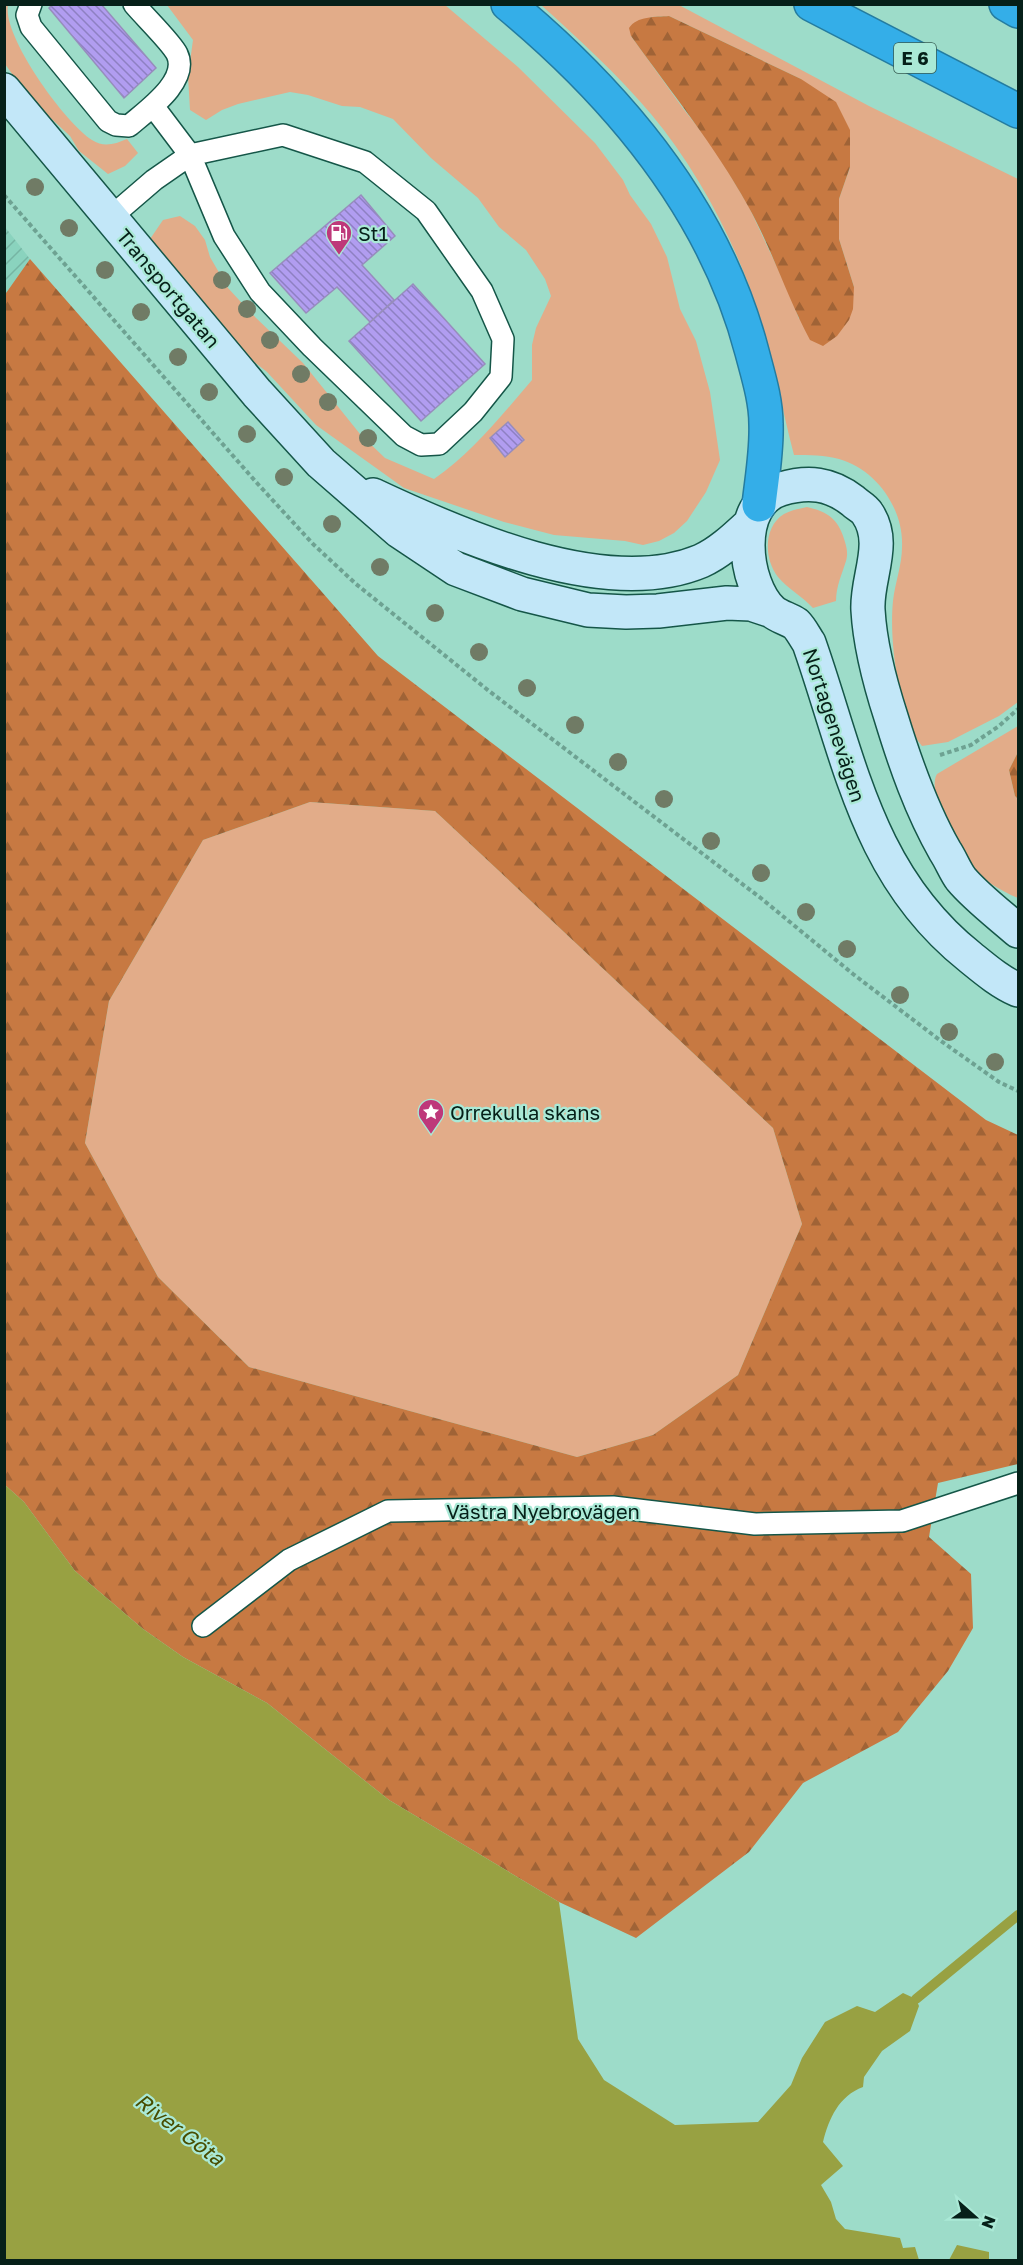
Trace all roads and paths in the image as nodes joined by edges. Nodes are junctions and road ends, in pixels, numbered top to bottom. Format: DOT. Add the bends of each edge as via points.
graph roads {
  1 [pos="31,4"];
  2 [pos="134,4"];
  3 [pos="508,4"];
  4 [pos="811,4"];
  5 [pos="1006,4"];
  6 [pos="1018,11"];
  7 [pos="4,90"];
  8 [pos="153,106"];
  9 [pos="1018,111"];
  10 [pos="190,154"];
  11 [pos="4,195"];
  12 [pos="111,218"];
  13 [pos="341,480"];
  14 [pos="754,515"];
  15 [pos="772,611"];
  16 [pos="1018,709"];
  17 [pos="906,766"];
  18 [pos="1013,922"];
  19 [pos="1018,990"];
  20 [pos="1018,1091"];
  21 [pos="1018,1483"];
  22 [pos="203,1626"];
  1 -- 8 [label="lane" via="27,15 31,27 108,121 129,126"];
  2 -- 8 [label="lane" via="177,54 176,82"];
  3 -- 14 [label="highway" via="610,99 697,216 743,316 758,376 766,422"];
  4 -- 9 [label="highway, E 6"];
  5 -- 6 [label="highway"];
  7 -- 12 [label="street, Transportgatan"];
  8 -- 10 [label="lane"];
  10 -- 10 [label="lane" via="283,135 366,162 426,211 482,291 503,339 501,377 473,412 439,444 421,445 404,436 260,292 224,236"];
  10 -- 12 [label="lane"];
  11 -- 20 [label="path" via="256,482 356,584 906,1014 999,1082"];
  12 -- 13 [label="street, Transportgatan" via="257,393"];
  13 -- 14 [label="street, Transportgatan" via="469,537 597,572 658,573 702,560 732,541"];
  13 -- 15 [label="street, Transportgatan" via="399,531 456,569 522,594 588,610 658,611 727,603 751,604"];
  14 -- 15 [label="street, Nortagenevägen" via="749,560 753,578"];
  14 -- 17 [label="street" via="776,490 800,483 820,485 843,494 867,512 876,534 876,554 867,609 881,687"];
  15 -- 19 [label="street, Nortagenevägen" via="796,625 809,643 864,810 890,866 917,906 955,945 1001,982"];
  16 -- 17 [label="path" via="971,745"];
  17 -- 18 [label="street" via="934,832 962,879"];
  21 -- 22 [label="lane, Västra Nyebrovägen" via="902,1521 755,1524 613,1507 388,1511 289,1560"];
}
